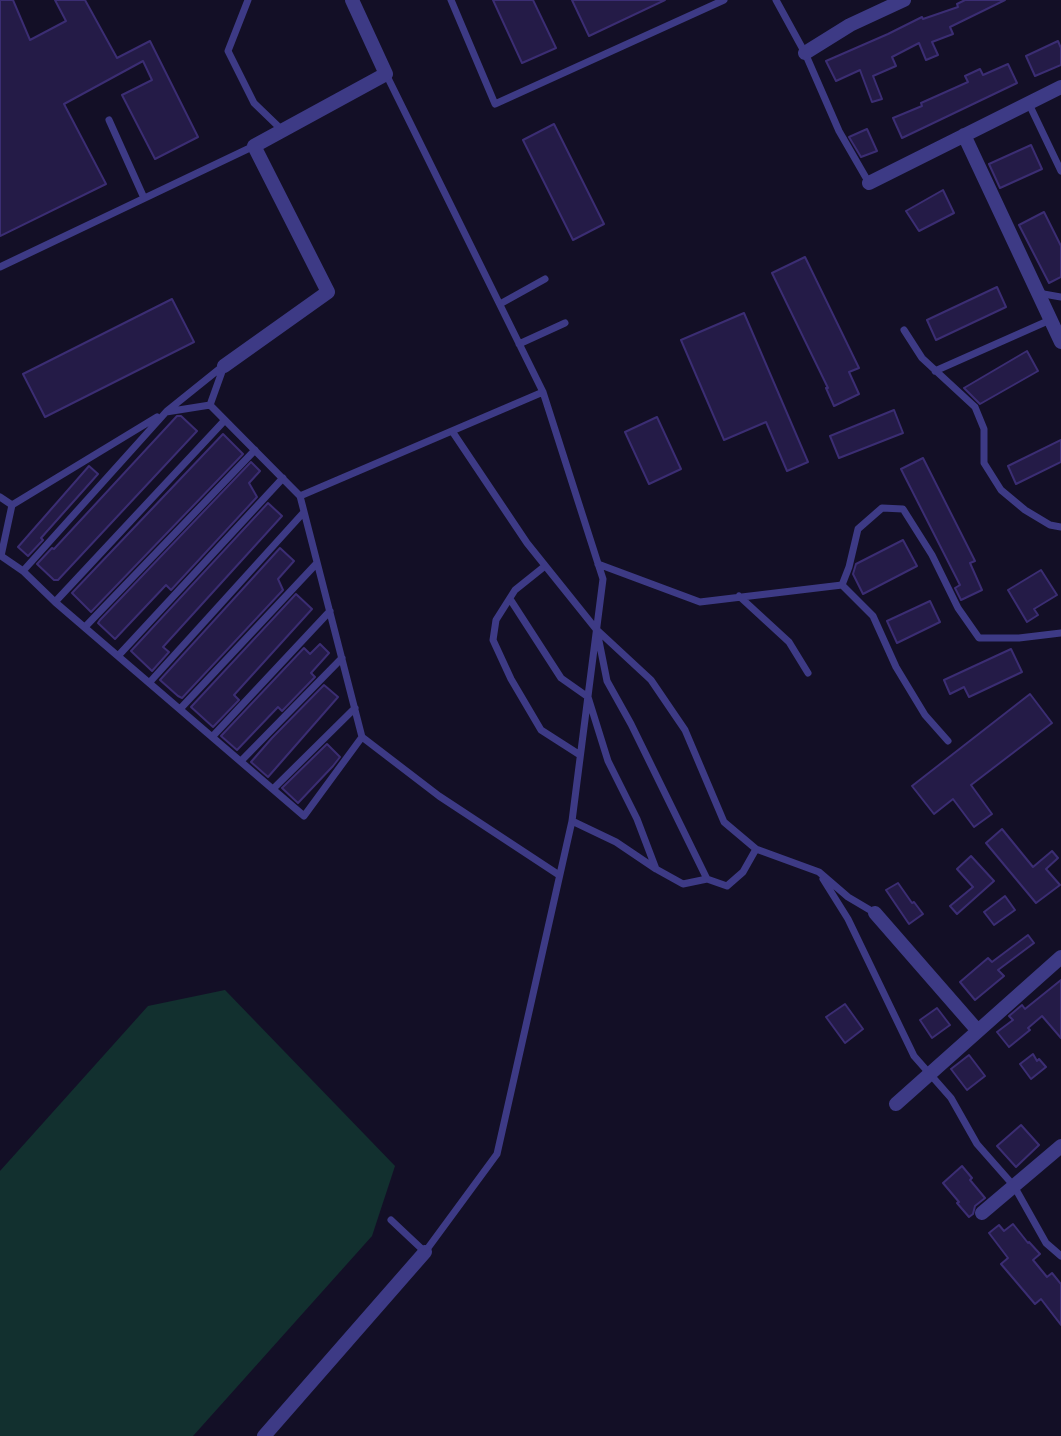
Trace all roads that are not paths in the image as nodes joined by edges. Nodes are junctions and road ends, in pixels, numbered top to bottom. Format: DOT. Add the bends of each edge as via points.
graph roads {
  1 [pos="248,0"];
  2 [pos="352,0"];
  3 [pos="451,0"];
  4 [pos="724,0"];
  5 [pos="776,0"];
  6 [pos="904,0"];
  7 [pos="805,53"];
  8 [pos="386,74"];
  9 [pos="1061,87"];
  10 [pos="1029,103"];
  11 [pos="109,120"];
  12 [pos="282,130"];
  13 [pos="964,135"];
  14 [pos="254,146"];
  15 [pos="1061,171"];
  16 [pos="869,183"];
  17 [pos="144,198"];
  18 [pos="0,267"];
  19 [pos="545,279"];
  20 [pos="1038,293"];
  21 [pos="1061,297"];
  22 [pos="500,304"];
  23 [pos="1051,320"];
  24 [pos="565,323"];
  25 [pos="904,330"];
  26 [pos="1061,342"];
  27 [pos="519,344"];
  28 [pos="224,366"];
  29 [pos="935,371"];
  30 [pos="543,392"];
  31 [pos="210,405"];
  32 [pos="166,412"];
  33 [pos="225,420"];
  34 [pos="452,431"];
  35 [pos="255,450"];
  36 [pos="283,478"];
  37 [pos="300,496"];
  38 [pos="0,497"];
  39 [pos="12,505"];
  40 [pos="304,512"];
  41 [pos="1061,527"];
  42 [pos="317,563"];
  43 [pos="598,564"];
  44 [pos="545,566"];
  45 [pos="23,571"];
  46 [pos="842,585"];
  47 [pos="739,596"];
  48 [pos="510,599"];
  49 [pos="55,601"];
  50 [pos="330,611"];
  51 [pos="85,627"];
  52 [pos="596,629"];
  53 [pos="1061,633"];
  54 [pos="118,656"];
  55 [pos="342,658"];
  56 [pos="808,673"];
  57 [pos="149,682"];
  58 [pos="587,698"];
  59 [pos="355,708"];
  60 [pos="180,709"];
  61 [pos="212,737"];
  62 [pos="362,737"];
  63 [pos="948,741"];
  64 [pos="580,755"];
  65 [pos="241,761"];
  66 [pos="273,789"];
  67 [pos="572,821"];
  68 [pos="756,849"];
  69 [pos="656,869"];
  70 [pos="819,872"];
  71 [pos="559,875"];
  72 [pos="707,879"];
  73 [pos="874,913"];
  74 [pos="1061,957"];
  75 [pos="978,1031"];
  76 [pos="929,1074"];
  77 [pos="896,1104"];
  78 [pos="1061,1146"];
  79 [pos="1014,1186"];
  80 [pos="982,1213"];
  81 [pos="391,1220"];
  82 [pos="425,1252"];
  83 [pos="1061,1256"];
  84 [pos="264,1436"];
  1 -- 12 [label="lane" via="228,51 254,103"];
  2 -- 8 [label="street"];
  3 -- 4 [label="lane" via="495,104"];
  5 -- 7 [label="lane"];
  6 -- 7 [label="street"];
  7 -- 16 [label="lane" via="839,131"];
  8 -- 12 [label="street"];
  8 -- 22 [label="lane"];
  9 -- 10 [label="street"];
  10 -- 13 [label="street"];
  10 -- 15 [label="lane"];
  11 -- 17 [label="lane"];
  12 -- 14 [label="street"];
  13 -- 16 [label="street"];
  13 -- 20 [label="street"];
  14 -- 17 [label="lane"];
  14 -- 28 [label="street" via="328,292"];
  17 -- 18 [label="lane"];
  19 -- 22 [label="lane"];
  20 -- 21 [label="lane"];
  20 -- 23 [label="street"];
  22 -- 27 [label="lane"];
  23 -- 26 [label="street"];
  23 -- 29 [label="lane"];
  24 -- 27 [label="lane"];
  25 -- 29 [label="lane"];
  27 -- 30 [label="lane"];
  28 -- 31 [label="lane"];
  28 -- 32 [label="lane"];
  29 -- 41 [label="lane" via="975,407 984,429 984,463 1001,490 1025,510"];
  30 -- 34 [label="lane"];
  30 -- 43 [label="lane"];
  31 -- 32 [label="lane"];
  31 -- 33 [label="lane"];
  32 -- 39 [label="lane"];
  32 -- 45 [label="lane"];
  33 -- 35 [label="lane"];
  33 -- 49 [label="lane"];
  34 -- 37 [label="lane"];
  34 -- 44 [label="lane"];
  35 -- 36 [label="lane"];
  35 -- 51 [label="lane"];
  36 -- 37 [label="lane"];
  36 -- 54 [label="lane"];
  37 -- 40 [label="lane"];
  38 -- 39 [label="lane"];
  39 -- 45 [label="lane" via="1,556"];
  40 -- 42 [label="lane"];
  40 -- 57 [label="lane"];
  42 -- 50 [label="lane"];
  42 -- 60 [label="lane"];
  43 -- 47 [label="lane" via="700,602"];
  43 -- 52 [label="lane" via="603,579"];
  44 -- 48 [label="lane"];
  44 -- 52 [label="lane"];
  45 -- 49 [label="lane"];
  46 -- 47 [label="lane"];
  46 -- 53 [label="lane" via="858,529 882,508 903,509 979,638"];
  46 -- 63 [label="lane" via="873,616 896,667 925,715"];
  47 -- 56 [label="lane" via="789,642"];
  48 -- 58 [label="lane" via="561,678"];
  48 -- 64 [label="lane" via="496,620 494,640 510,679 541,730"];
  49 -- 51 [label="lane"];
  50 -- 55 [label="lane"];
  50 -- 61 [label="lane"];
  51 -- 54 [label="lane"];
  52 -- 58 [label="lane"];
  52 -- 68 [label="lane" via="650,680 685,730 723,822"];
  52 -- 72 [label="lane" via="607,681"];
  54 -- 57 [label="lane"];
  55 -- 59 [label="lane"];
  55 -- 65 [label="lane"];
  57 -- 60 [label="lane"];
  58 -- 64 [label="lane"];
  58 -- 69 [label="lane" via="608,761"];
  59 -- 62 [label="lane"];
  59 -- 66 [label="lane"];
  60 -- 61 [label="lane"];
  61 -- 65 [label="lane"];
  62 -- 66 [label="lane" via="304,816"];
  62 -- 71 [label="lane" via="439,796"];
  64 -- 67 [label="lane"];
  65 -- 66 [label="lane"];
  67 -- 69 [label="lane" via="616,842"];
  67 -- 71 [label="lane"];
  68 -- 70 [label="lane"];
  68 -- 72 [label="lane" via="743,872 727,886"];
  69 -- 72 [label="lane" via="683,884"];
  70 -- 73 [label="lane"];
  70 -- 76 [label="lane" via="848,919 914,1056"];
  71 -- 82 [label="lane" via="497,1154"];
  73 -- 75 [label="street"];
  74 -- 75 [label="street"];
  75 -- 76 [label="street"];
  76 -- 77 [label="street"];
  76 -- 79 [label="lane" via="951,1098 977,1144"];
  78 -- 79 [label="street"];
  79 -- 80 [label="street"];
  79 -- 83 [label="lane" via="1046,1243"];
  81 -- 82 [label="lane"];
  82 -- 84 [label="street"];
}
